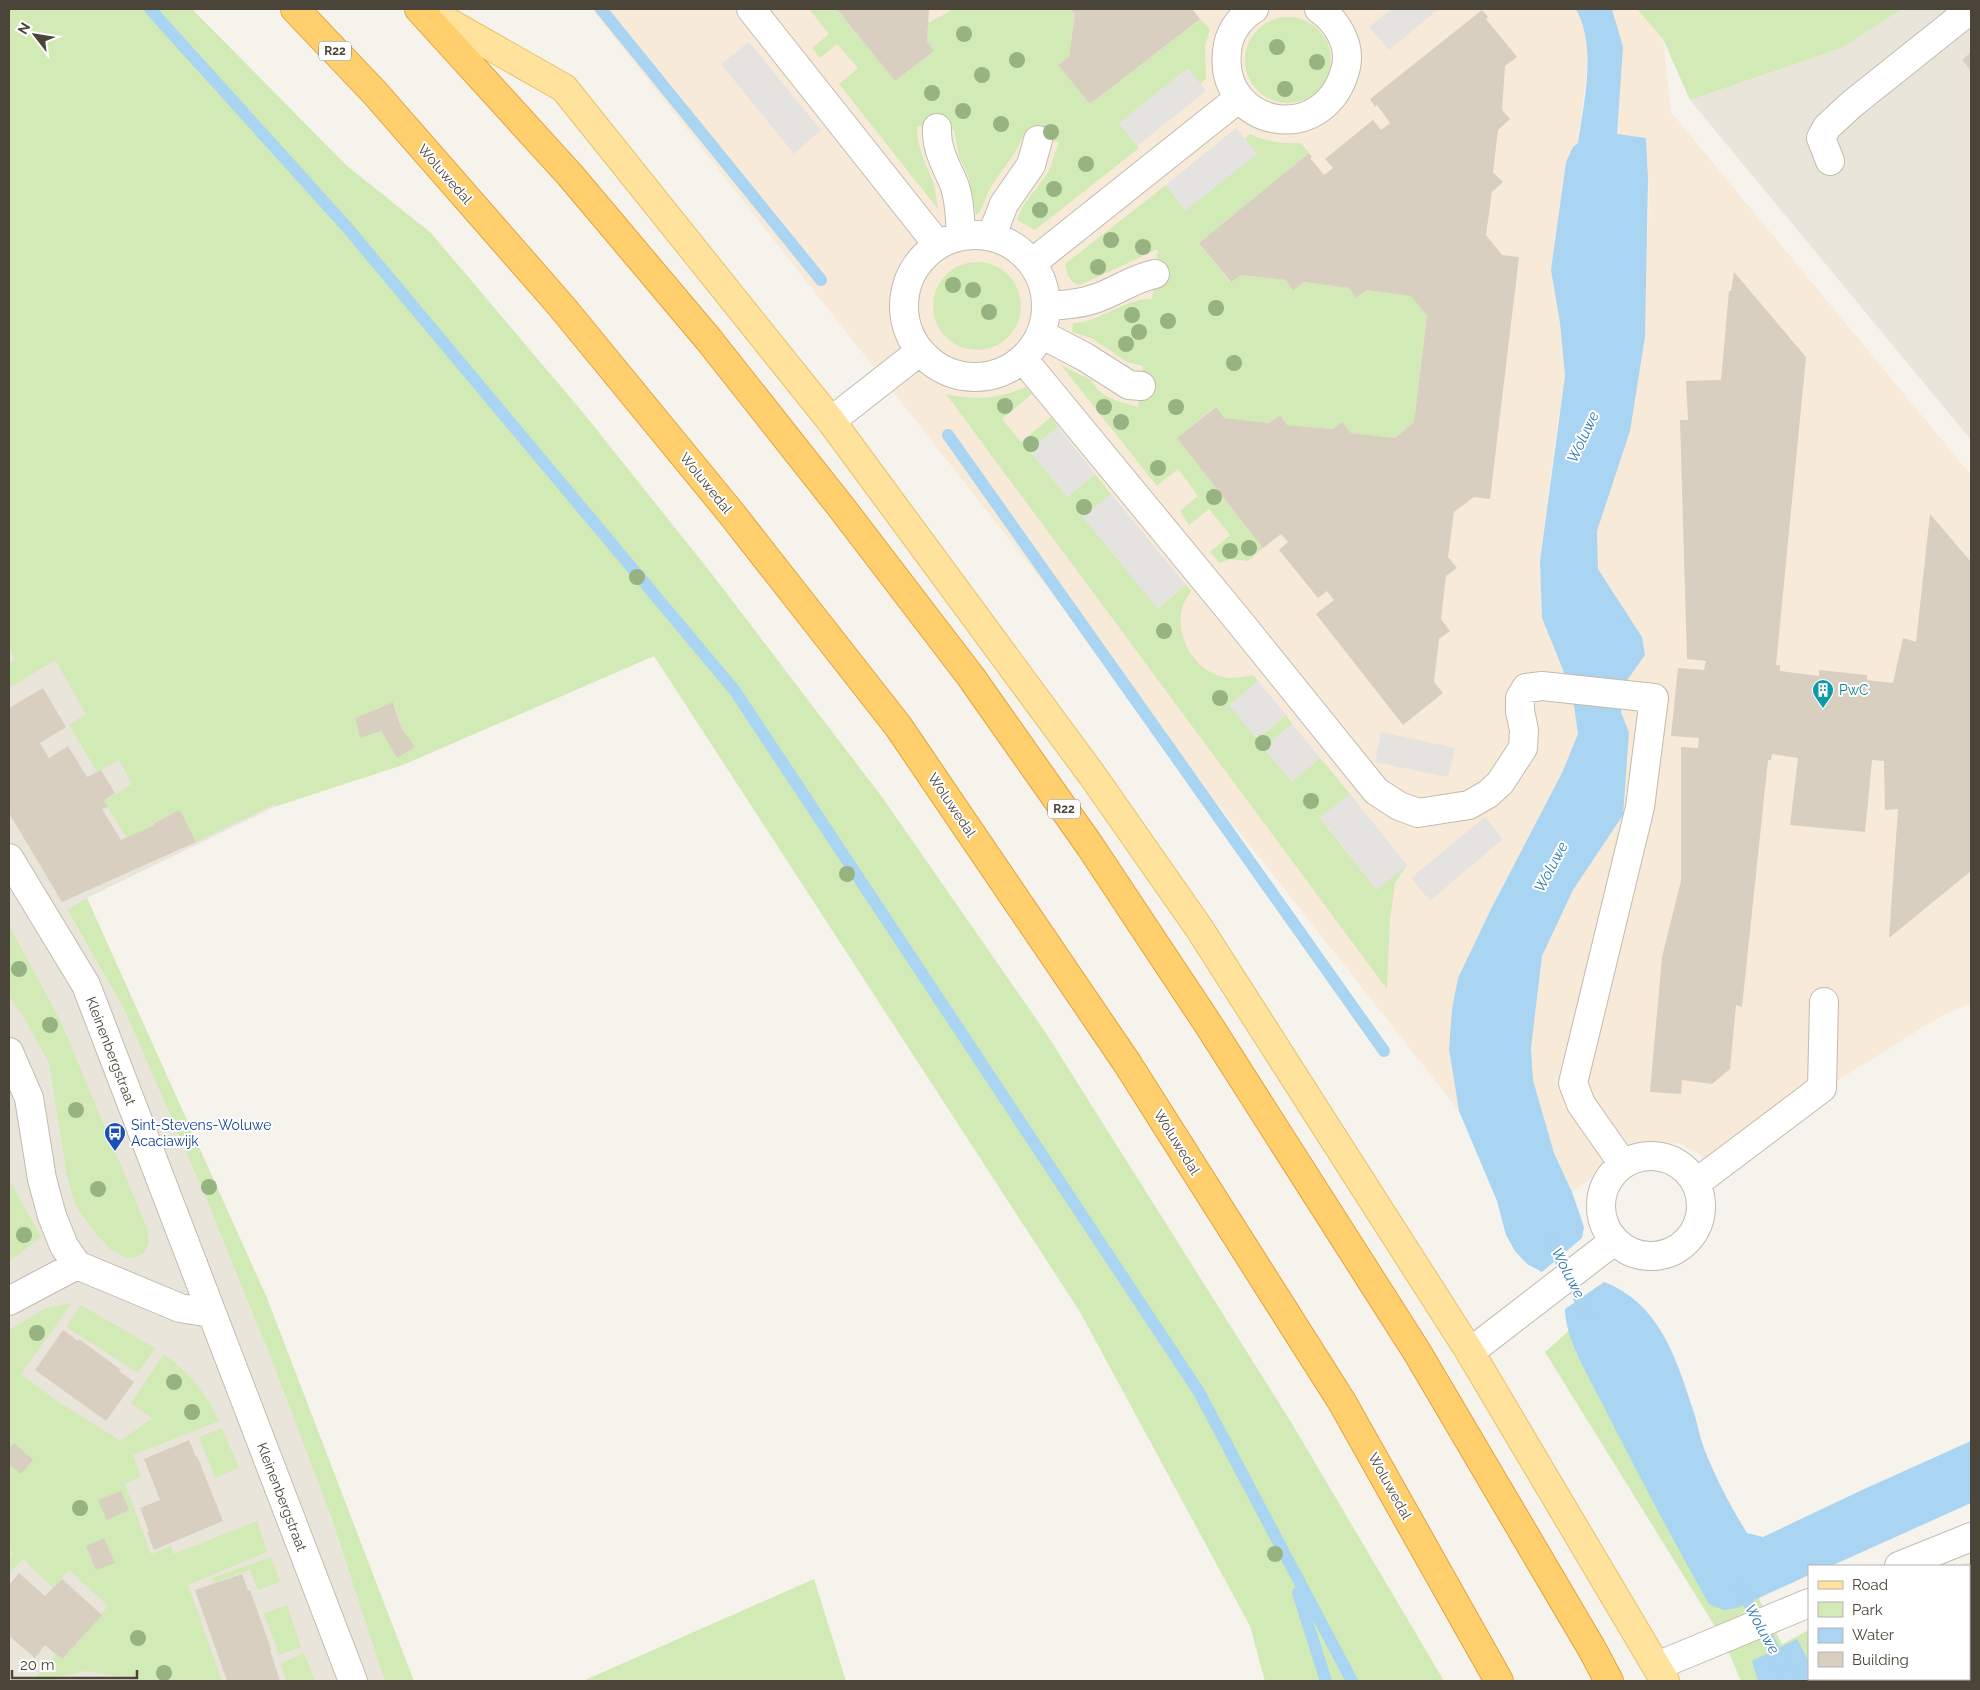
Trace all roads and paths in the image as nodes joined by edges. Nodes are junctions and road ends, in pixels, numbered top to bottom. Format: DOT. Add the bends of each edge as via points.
graph roads {
  1 [pos="295,9"];
  2 [pos="419,9"];
  3 [pos="425,9"];
  4 [pos="751,9"];
  5 [pos="1254,9"];
  6 [pos="1971,9"];
  7 [pos="1335,13"];
  8 [pos="1239,98"];
  9 [pos="937,128"];
  10 [pos="1038,140"];
  11 [pos="1830,161"];
  12 [pos="991,237"];
  13 [pos="950,240"];
  14 [pos="1032,263"];
  15 [pos="1155,274"];
  16 [pos="1046,306"];
  17 [pos="1041,334"];
  18 [pos="919,352"];
  19 [pos="1023,360"];
  20 [pos="1141,386"];
  21 [pos="831,422"];
  22 [pos="9,858"];
  23 [pos="1824,1002"];
  24 [pos="9,1052"];
  25 [pos="1623,1164"];
  26 [pos="1696,1183"];
  27 [pos="1614,1241"];
  28 [pos="77,1265"];
  29 [pos="9,1301"];
  30 [pos="212,1312"];
  31 [pos="1470,1352"];
  32 [pos="1971,1537"];
  33 [pos="1901,1565"];
  34 [pos="1801,1606"];
  35 [pos="1661,1674"];
  36 [pos="354,1681"];
  37 [pos="1499,1681"];
  38 [pos="1609,1681"];
  1 -- 37 [label="highway, Woluwedal / R22" via="375,93 562,308 731,513 898,726 1127,1063 1342,1402"];
  2 -- 38 [label="highway, R22" via="570,175 709,340 972,677 1192,999 1417,1352"];
  3 -- 21 [label="main road" via="564,88"];
  4 -- 13 [label="street"];
  5 -- 8 [label="street" via="1236,26 1227,44 1230,82"];
  6 -- 11 [label="street" via="1826,127 1821,138"];
  7 -- 8 [label="street" via="1345,41 1347,62 1342,82 1332,100 1315,113 1295,120 1274,119 1255,112"];
  8 -- 14 [label="street"];
  9 -- 13 [label="street" via="940,155 956,191"];
  10 -- 12 [label="street" via="1031,165 1004,204"];
  12 -- 13 [label="street" via="976,234"];
  12 -- 14 [label="street" via="1013,247"];
  13 -- 18 [label="street" via="919,260 907,282 903,306 907,331"];
  14 -- 16 [label="street" via="1044,291"];
  15 -- 16 [label="street" via="1080,303"];
  16 -- 17 [label="street"];
  17 -- 19 [label="street"];
  17 -- 20 [label="street" via="1129,385"];
  18 -- 19 [label="street" via="936,367 958,377 980,378 1003,372"];
  18 -- 21 [label="street"];
  19 -- 25 [label="street" via="1376,791 1399,806 1418,813 1469,805 1500,783 1522,748 1524,730 1520,698 1526,688 1542,686 1654,698 1640,808 1573,1083 1581,1104"];
  21 -- 31 [label="main road" via="1092,775 1199,928"];
  22 -- 30 [label="street, Kleinenbergstraat" via="86,985"];
  23 -- 26 [label="street" via="1822,1088"];
  24 -- 28 [label="street" via="29,1098 42,1179 52,1216 64,1246"];
  25 -- 26 [label="street" via="1639,1157 1656,1155 1673,1160"];
  25 -- 27 [label="street" via="1610,1176 1602,1192 1605,1227"];
  26 -- 27 [label="street" via="1701,1198 1701,1215 1696,1230 1673,1252 1642,1256 1627,1251"];
  27 -- 31 [label="street"];
  28 -- 29 [label="street"];
  28 -- 30 [label="street" via="180,1308"];
  30 -- 36 [label="street, Kleinenbergstraat"];
  31 -- 35 [label="main road"];
  32 -- 33 [label="street"];
  34 -- 35 [label="street" via="1738,1632"];
}
